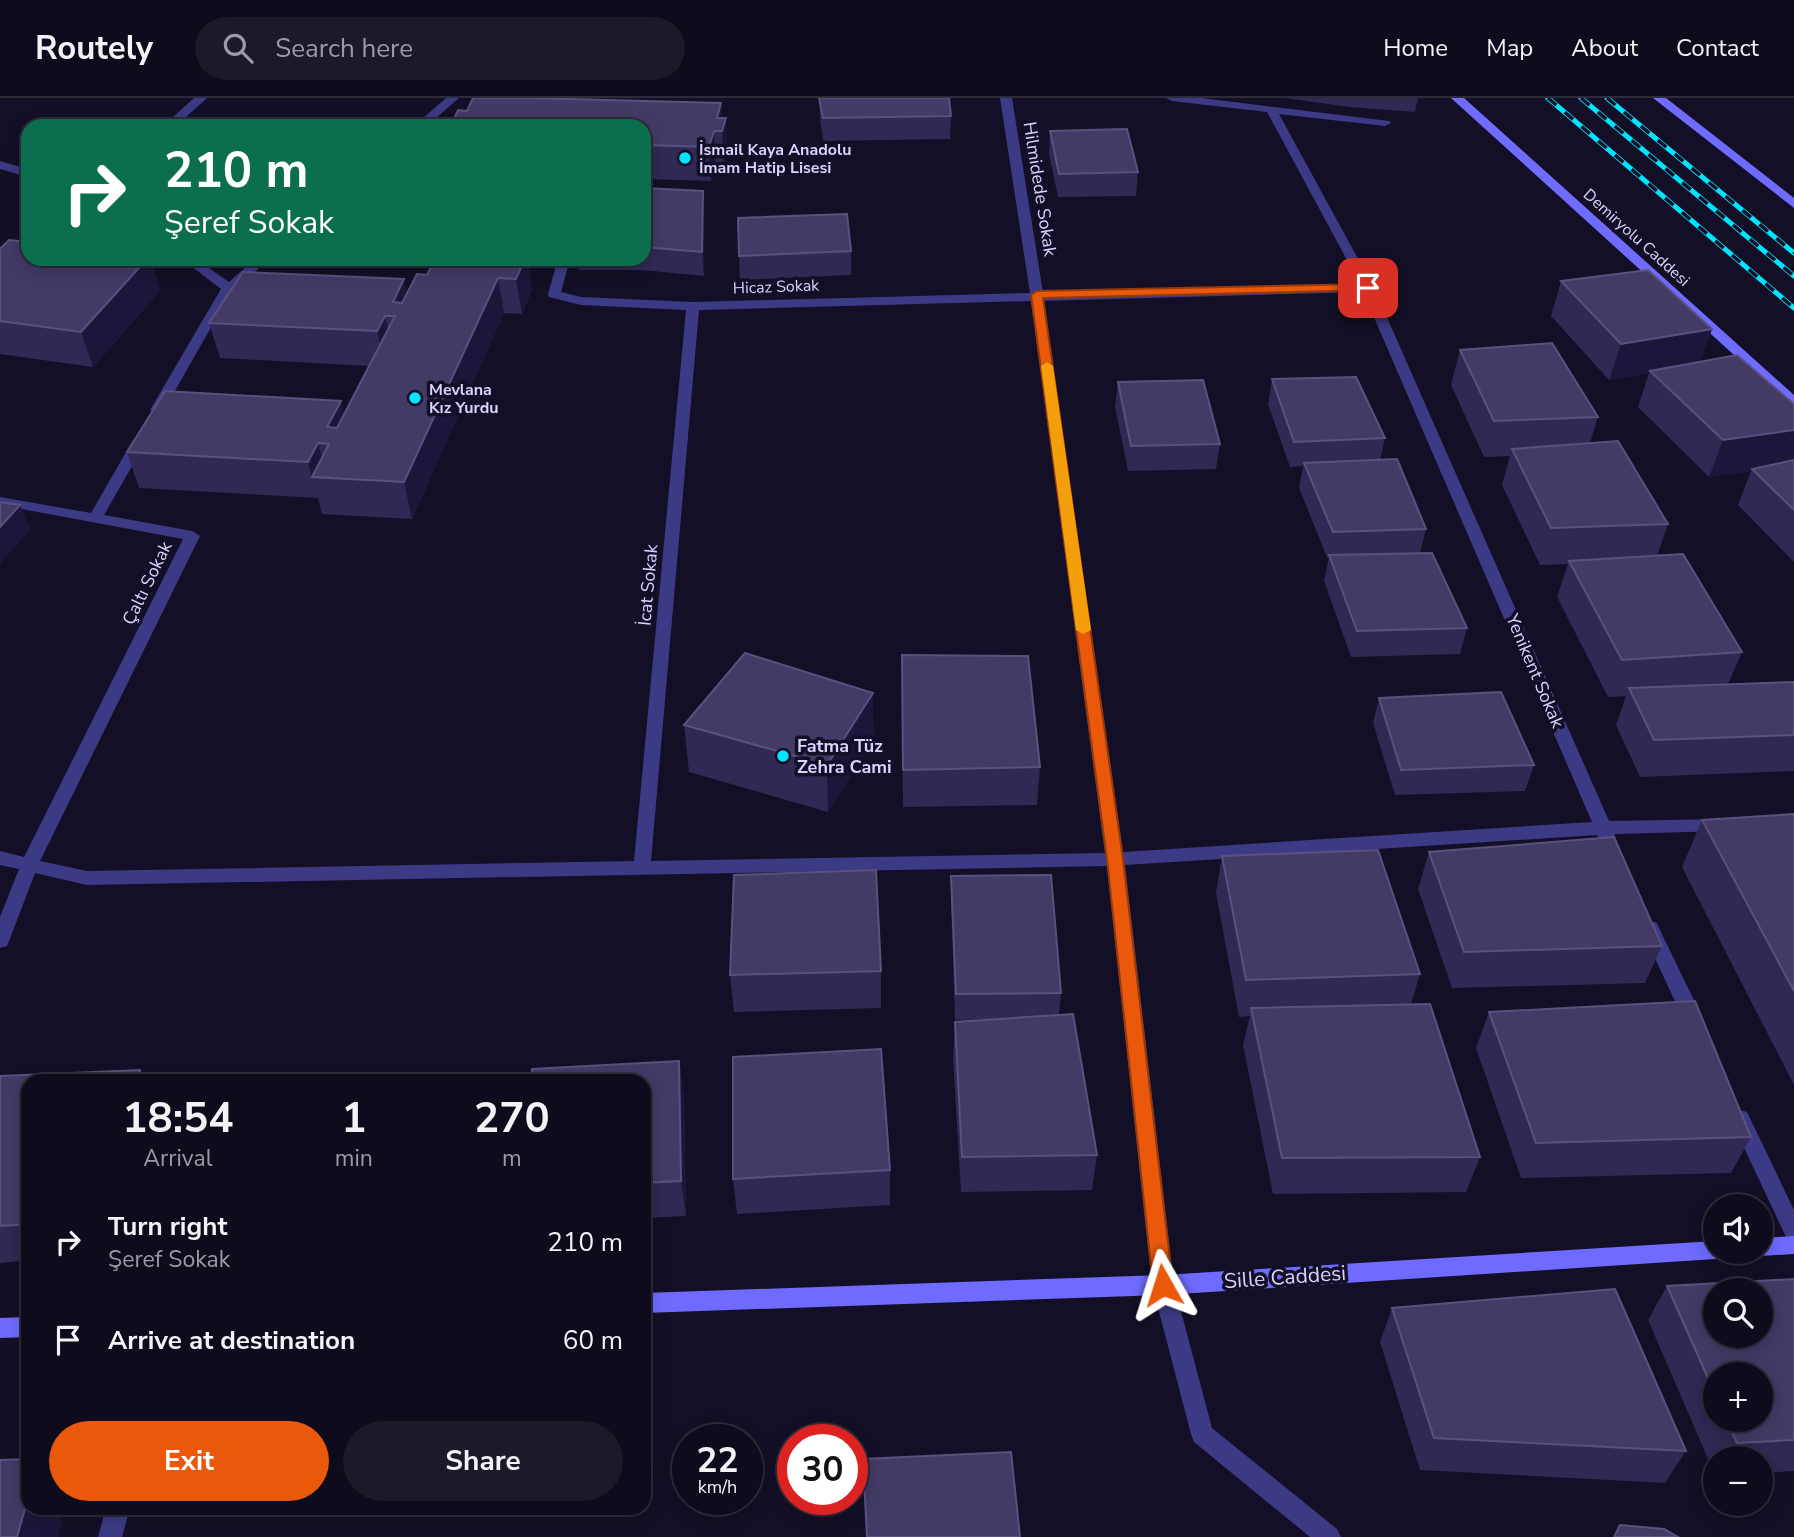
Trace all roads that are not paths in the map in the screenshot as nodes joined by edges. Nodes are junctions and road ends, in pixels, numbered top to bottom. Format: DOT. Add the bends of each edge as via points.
graph roads {
  1 [pos="201,98"];
  2 [pos="453,98"];
  3 [pos="1006,98"];
  4 [pos="1172,98"];
  5 [pos="1457,98"];
  6 [pos="1660,98"];
  7 [pos="1272,112"];
  8 [pos="177,119"];
  9 [pos="428,119"];
  10 [pos="1385,124"];
  11 [pos="0,165"];
  12 [pos="21,171"];
  13 [pos="1794,204"];
  14 [pos="198,266"];
  15 [pos="255,266"];
  16 [pos="562,266"];
  17 [pos="229,288"];
  18 [pos="1368,288"];
  19 [pos="1037,295"];
  20 [pos="692,306"];
  21 [pos="1794,401"];
  22 [pos="0,501"];
  23 [pos="95,518"];
  24 [pos="1739,825"];
  25 [pos="1603,828"];
  26 [pos="1615,853"];
  27 [pos="0,858"];
  28 [pos="1115,859"];
  29 [pos="29,865"];
  30 [pos="642,867"];
  31 [pos="1645,916"];
  32 [pos="0,941"];
  33 [pos="1704,1042"];
  34 [pos="1734,1106"];
  35 [pos="1794,1232"];
  36 [pos="1794,1245"];
  37 [pos="1773,1246"];
  38 [pos="1703,1251"];
  39 [pos="1163,1285"];
  40 [pos="651,1303"];
  41 [pos="21,1327"];
  42 [pos="0,1328"];
  43 [pos="116,1515"];
  44 [pos="110,1537"];
  45 [pos="1329,1537"];
  1 -- 8 [label="street"];
  2 -- 9 [label="street"];
  3 -- 19 [label="street, Hilmidede Sokak"];
  4 -- 7 [label="street"];
  5 -- 21 [label="main road, Demiryolu Caddesi"];
  6 -- 13 [label="main road"];
  7 -- 10 [label="street"];
  7 -- 18 [label="street, Yenikent Sokak"];
  11 -- 12 [label="street"];
  14 -- 17 [label="street"];
  15 -- 17 [label="street"];
  16 -- 20 [label="street, Hicaz Sokak" via="554,294 581,302"];
  17 -- 23 [label="street"];
  18 -- 19 [label="street, Hicaz Sokak"];
  18 -- 25 [label="street, Yenikent Sokak"];
  19 -- 20 [label="street, Hicaz Sokak"];
  19 -- 28 [label="street, Hilmidede Sokak"];
  20 -- 30 [label="street, İcat Sokak"];
  22 -- 23 [label="street"];
  23 -- 29 [label="street, Çaltı Sokak" via="192,536"];
  24 -- 25 [label="street"];
  25 -- 26 [label="street, Yenikent Sokak"];
  25 -- 28 [label="street"];
  27 -- 29 [label="street"];
  28 -- 30 [label="street"];
  28 -- 39 [label="street, Hilmidede Sokak"];
  29 -- 30 [label="street" via="87,878"];
  29 -- 32 [label="street, Çaltı Sokak"];
  31 -- 33 [label="street"];
  34 -- 35 [label="street"];
  36 -- 37 [label="main road"];
  38 -- 39 [label="main road, Sille Caddesi"];
  39 -- 40 [label="main road, Sille Caddesi"];
  39 -- 45 [label="street, Hilmidede Sokak" via="1202,1434"];
  41 -- 42 [label="main road"];
  43 -- 44 [label="street"];
}
